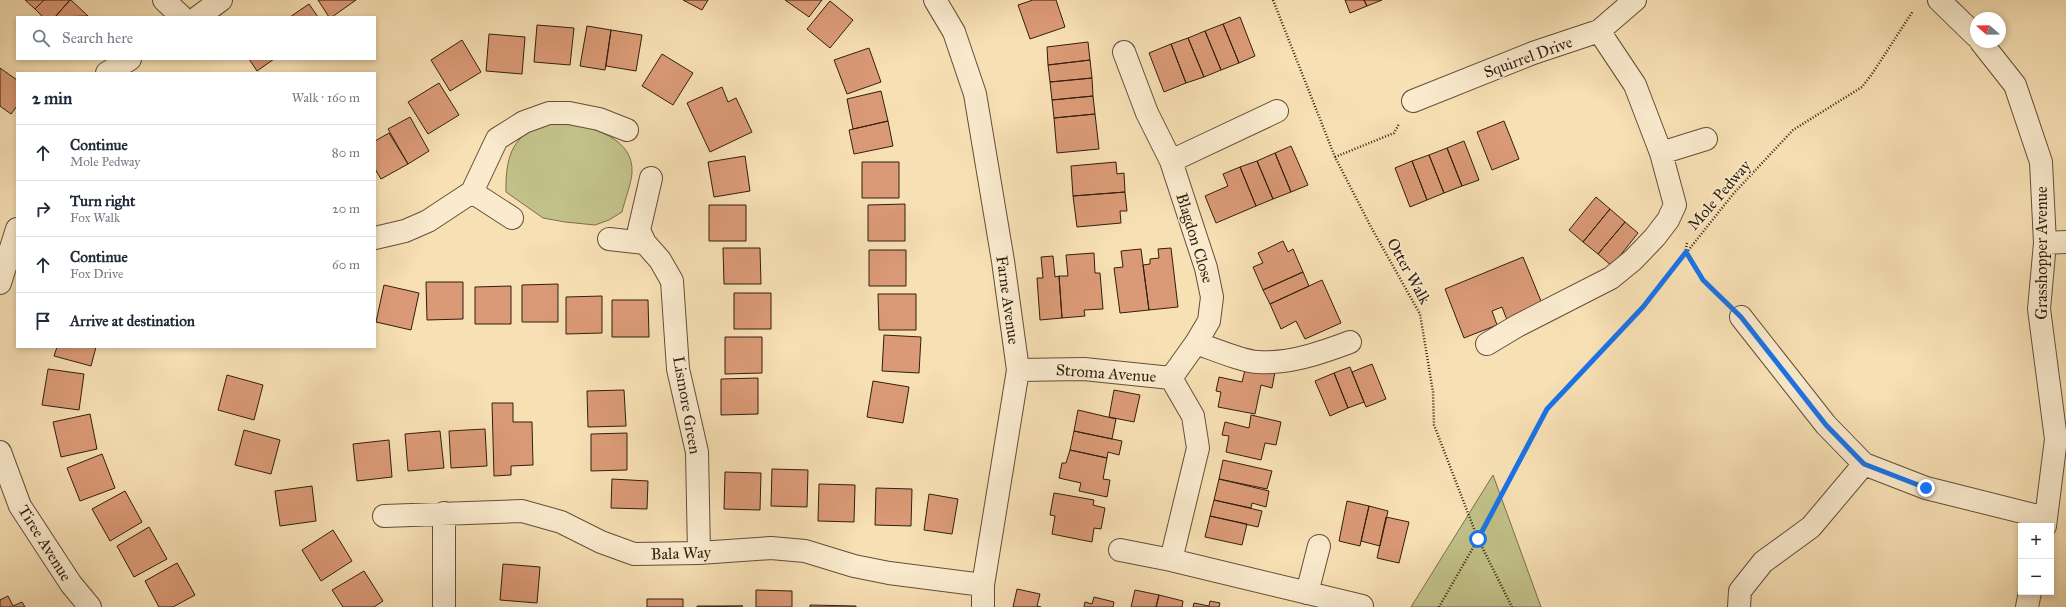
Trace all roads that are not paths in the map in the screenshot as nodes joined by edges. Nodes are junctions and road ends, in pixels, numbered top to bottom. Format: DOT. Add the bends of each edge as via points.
graph roads {
  1 [pos="164,0"];
  2 [pos="221,0"];
  3 [pos="935,0"];
  4 [pos="1635,0"];
  5 [pos="1939,0"];
  6 [pos="181,16"];
  7 [pos="199,16"];
  8 [pos="1970,30"];
  9 [pos="1599,31"];
  10 [pos="1986,48"];
  11 [pos="1124,52"];
  12 [pos="128,60"];
  13 [pos="109,72"];
  14 [pos="1413,101"];
  15 [pos="1277,111"];
  16 [pos="627,130"];
  17 [pos="1706,139"];
  18 [pos="1661,153"];
  19 [pos="1171,160"];
  20 [pos="651,178"];
  21 [pos="472,192"];
  22 [pos="512,218"];
  23 [pos="16,232"];
  24 [pos="376,238"];
  25 [pos="609,239"];
  26 [pos="2066,242"];
  27 [pos="645,243"];
  28 [pos="2045,243"];
  29 [pos="0,282"];
  30 [pos="1741,317"];
  31 [pos="1350,342"];
  32 [pos="1196,343"];
  33 [pos="1487,344"];
  34 [pos="1018,370"];
  35 [pos="1171,378"];
  36 [pos="0,452"];
  37 [pos="1864,464"];
  38 [pos="444,513"];
  39 [pos="384,516"];
  40 [pos="2045,522"];
  41 [pos="1319,546"];
  42 [pos="1120,550"];
  43 [pos="698,553"];
  44 [pos="1171,560"];
  45 [pos="983,585"];
  46 [pos="1307,593"];
  47 [pos="2029,595"];
  48 [pos="1362,606"];
  49 [pos="90,607"];
  50 [pos="444,607"];
  51 [pos="983,607"];
  52 [pos="1739,607"];
  53 [pos="2027,607"];
  1 -- 6 [label="street"];
  2 -- 7 [label="street"];
  3 -- 34 [label="street, Farne Avenue" via="954,32 974,94 1003,261"];
  4 -- 9 [label="street, Squirrel Drive"];
  5 -- 8 [label="street"];
  9 -- 14 [label="street, Squirrel Drive" via="1533,53"];
  9 -- 18 [label="street" via="1635,86"];
  10 -- 28 [label="street, Grasshopper Avenue" via="2015,85 2041,162"];
  11 -- 19 [label="street, Blagdon Close" via="1147,113"];
  12 -- 13 [label="street"];
  15 -- 19 [label="street"];
  16 -- 21 [label="street" via="599,119 569,113 549,113 524,122 497,139"];
  17 -- 18 [label="street"];
  18 -- 33 [label="street" via="1675,205 1668,220 1655,237 1611,278"];
  19 -- 32 [label="street, Blagdon Close" via="1206,268 1212,298 1209,321"];
  20 -- 27 [label="street, Lismore Green" via="639,230"];
  21 -- 22 [label="street"];
  21 -- 24 [label="street" via="428,221 405,231"];
  23 -- 29 [label="street"];
  25 -- 27 [label="street"];
  26 -- 28 [label="street"];
  27 -- 43 [label="street, Lismore Green" via="660,260 672,282 678,368 697,452"];
  28 -- 40 [label="street, Grasshopper Avenue" via="2039,309 2056,439"];
  30 -- 37 [label="street" via="1826,425"];
  31 -- 32 [label="street" via="1322,353 1257,363"];
  32 -- 35 [label="street, Blagdon Close"];
  34 -- 35 [label="street, Stroma Avenue" via="1084,369"];
  34 -- 45 [label="street, Farne Avenue"];
  35 -- 44 [label="street, Stroma Avenue" via="1193,416 1198,448"];
  36 -- 49 [label="street, Tiree Avenue" via="20,506 71,584"];
  37 -- 40 [label="street" via="1926,488"];
  37 -- 52 [label="street" via="1811,527 1763,562 1740,591"];
  38 -- 39 [label="street, Bala Way"];
  38 -- 43 [label="street, Bala Way" via="522,511 560,522 601,542 634,554"];
  38 -- 50 [label="street"];
  41 -- 46 [label="street"];
  42 -- 44 [label="street"];
  43 -- 45 [label="street, Bala Way" via="771,548 805,551 854,566"];
  44 -- 46 [label="street"];
  45 -- 51 [label="street, Farne Avenue"];
  46 -- 48 [label="street"];
  47 -- 53 [label="street"];
}
